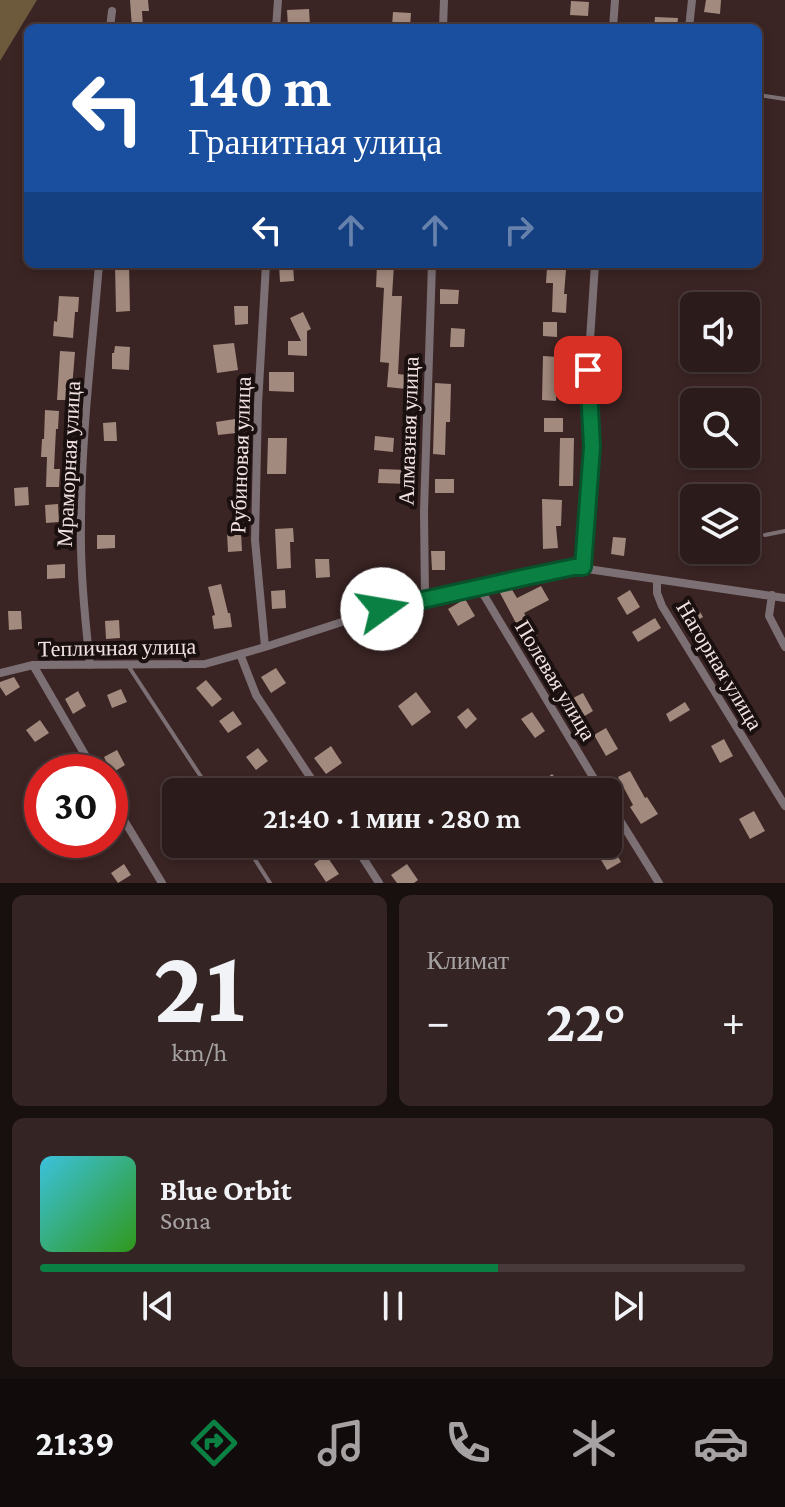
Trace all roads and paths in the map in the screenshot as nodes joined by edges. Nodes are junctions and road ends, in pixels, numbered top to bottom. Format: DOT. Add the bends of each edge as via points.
graph roads {
  1 [pos="278,0"];
  2 [pos="444,0"];
  3 [pos="615,0"];
  4 [pos="692,0"];
  5 [pos="112,11"];
  6 [pos="110,24"];
  7 [pos="276,24"];
  8 [pos="443,24"];
  9 [pos="613,24"];
  10 [pos="689,24"];
  11 [pos="762,96"];
  12 [pos="785,99"];
  13 [pos="99,268"];
  14 [pos="266,268"];
  15 [pos="432,268"];
  16 [pos="595,268"];
  17 [pos="785,531"];
  18 [pos="765,535"];
  19 [pos="583,567"];
  20 [pos="657,580"];
  21 [pos="479,587"];
  22 [pos="772,595"];
  23 [pos="785,598"];
  24 [pos="425,599"];
  25 [pos="265,647"];
  26 [pos="785,647"];
  27 [pos="240,654"];
  28 [pos="127,664"];
  29 [pos="33,665"];
  30 [pos="90,665"];
  31 [pos="0,673"];
  32 [pos="85,754"];
  33 [pos="202,778"];
  34 [pos="311,778"];
  35 [pos="594,778"];
  36 [pos="785,806"];
  37 [pos="622,824"];
  38 [pos="128,827"];
  39 [pos="254,858"];
  40 [pos="363,858"];
  41 [pos="162,883"];
  42 [pos="270,883"];
  43 [pos="379,883"];
  44 [pos="659,883"];
  1 -- 7 [label="street"];
  2 -- 8 [label="street"];
  3 -- 9 [label="street"];
  4 -- 10 [label="street"];
  5 -- 6 [label="street"];
  11 -- 12 [label="lane"];
  13 -- 30 [label="street, Мраморная улица" via="81,522"];
  14 -- 25 [label="street, Рубиновая улица" via="255,540"];
  15 -- 24 [label="street, Алмазная улица"];
  16 -- 19 [label="street" via="588,370 592,447"];
  17 -- 18 [label="lane"];
  19 -- 20 [label="street, Тепличная улица"];
  19 -- 21 [label="street, Тепличная улица"];
  20 -- 22 [label="street, Тепличная улица"];
  20 -- 36 [label="street, Нагорная улица" via="662,606"];
  21 -- 24 [label="street, Тепличная улица"];
  21 -- 35 [label="street, Полевая улица"];
  22 -- 23 [label="street, Тепличная улица"];
  22 -- 26 [label="street" via="769,616"];
  24 -- 25 [label="street, Тепличная улица"];
  25 -- 27 [label="street, Тепличная улица"];
  27 -- 28 [label="street, Тепличная улица" via="205,664"];
  27 -- 34 [label="street" via="256,695"];
  28 -- 30 [label="street, Тепличная улица"];
  28 -- 33 [label="lane"];
  29 -- 30 [label="street, Тепличная улица"];
  29 -- 31 [label="street, Тепличная улица"];
  29 -- 32 [label="street"];
  37 -- 44 [label="street"];
  38 -- 41 [label="street"];
  39 -- 42 [label="lane"];
  40 -- 43 [label="street"];
}
